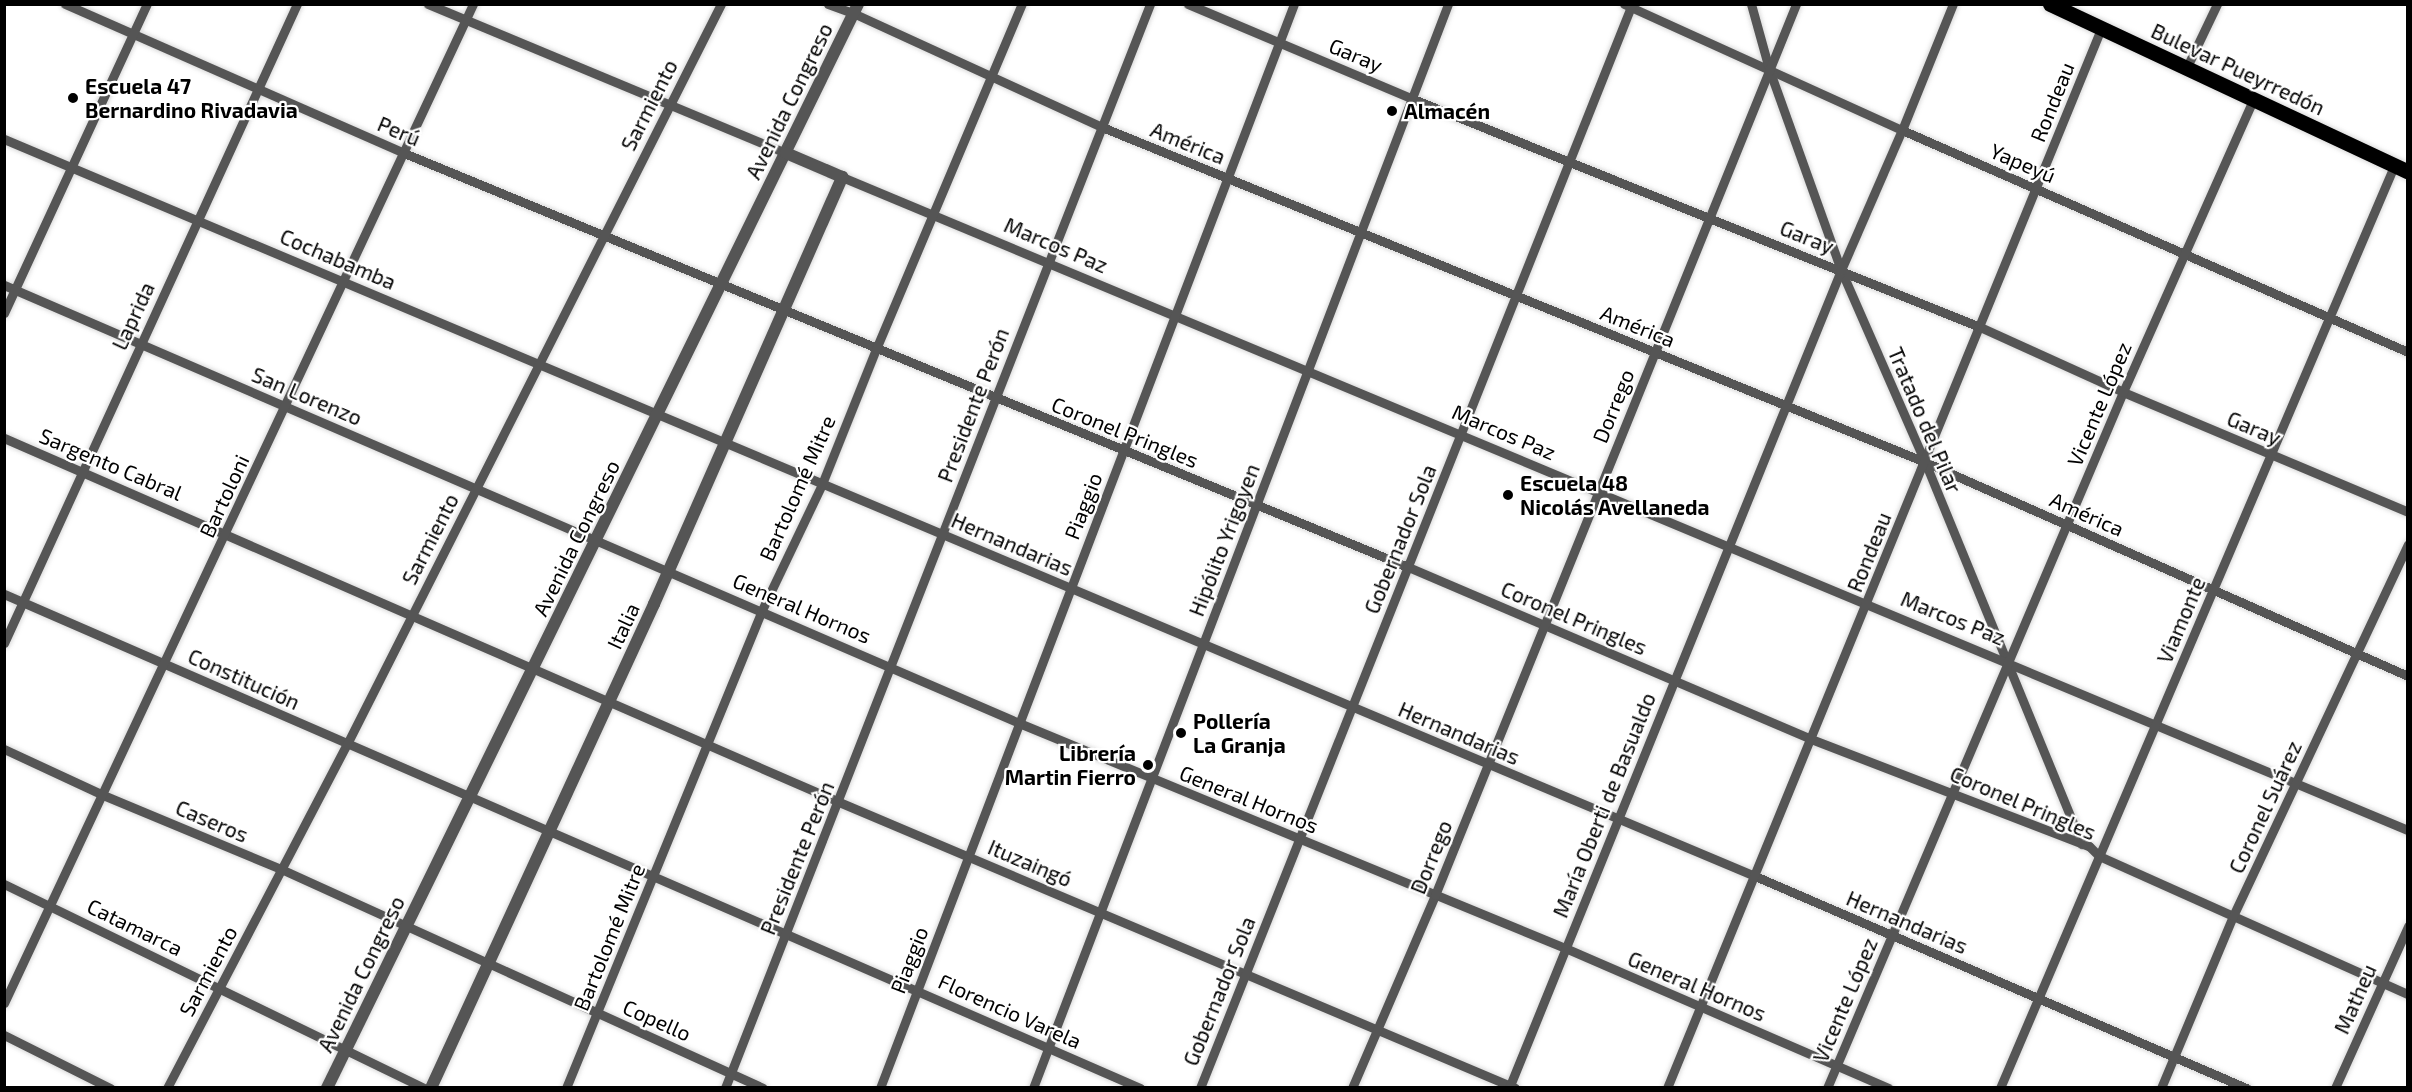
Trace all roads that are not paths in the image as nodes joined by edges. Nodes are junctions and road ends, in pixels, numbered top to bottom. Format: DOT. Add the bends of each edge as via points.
graph roads {
  1 [pos="65,4"];
  2 [pos="147,4"];
  3 [pos="297,4"];
  4 [pos="428,4"];
  5 [pos="473,4"];
  6 [pos="721,4"];
  7 [pos="828,4"];
  8 [pos="1022,4"];
  9 [pos="1150,4"];
  10 [pos="1188,4"];
  11 [pos="1294,4"];
  12 [pos="1448,4"];
  13 [pos="1751,4"];
  14 [pos="1796,4"];
  15 [pos="1953,4"];
  16 [pos="2050,4"];
  17 [pos="2217,4"];
  18 [pos="1629,6"];
  19 [pos="856,9"];
  20 [pos="465,20"];
  21 [pos="2101,29"];
  22 [pos="133,34"];
  23 [pos="1279,43"];
  24 [pos="1769,69"];
  25 [pos="2186,69"];
  26 [pos="992,77"];
  27 [pos="259,91"];
  28 [pos="1413,99"];
  29 [pos="2253,100"];
  30 [pos="670,105"];
  31 [pos="1102,127"];
  32 [pos="1902,130"];
  33 [pos="4,139"];
  34 [pos="404,153"];
  35 [pos="786,153"];
  36 [pos="1570,160"];
  37 [pos="72,167"];
  38 [pos="2401,169"];
  39 [pos="842,177"];
  40 [pos="1227,178"];
  41 [pos="2036,188"];
  42 [pos="934,215"];
  43 [pos="1708,216"];
  44 [pos="197,220"];
  45 [pos="1361,233"];
  46 [pos="603,235"];
  47 [pos="2184,254"];
  48 [pos="1048,263"];
  49 [pos="1841,270"];
  50 [pos="344,281"];
  51 [pos="4,285"];
  52 [pos="721,285"];
  53 [pos="15,290"];
  54 [pos="1516,296"];
  55 [pos="783,310"];
  56 [pos="4,313"];
  57 [pos="1175,316"];
  58 [pos="2330,318"];
  59 [pos="1980,327"];
  60 [pos="140,344"];
  61 [pos="876,349"];
  62 [pos="1654,352"];
  63 [pos="2408,352"];
  64 [pos="538,362"];
  65 [pos="1308,371"];
  66 [pos="2123,392"];
  67 [pos="995,398"];
  68 [pos="1786,405"];
  69 [pos="286,406"];
  70 [pos="658,416"];
  71 [pos="1461,435"];
  72 [pos="4,438"];
  73 [pos="725,443"];
  74 [pos="1123,451"];
  75 [pos="2271,455"];
  76 [pos="1925,462"];
  77 [pos="82,471"];
  78 [pos="822,483"];
  79 [pos="475,488"];
  80 [pos="1598,492"];
  81 [pos="1257,505"];
  82 [pos="2408,513"];
  83 [pos="2067,525"];
  84 [pos="226,533"];
  85 [pos="942,533"];
  86 [pos="596,540"];
  87 [pos="2408,544"];
  88 [pos="1728,546"];
  89 [pos="1408,567"];
  90 [pos="669,570"];
  91 [pos="1070,589"];
  92 [pos="2214,589"];
  93 [pos="4,594"];
  94 [pos="23,602"];
  95 [pos="1867,605"];
  96 [pos="762,610"];
  97 [pos="412,614"];
  98 [pos="1543,624"];
  99 [pos="4,643"];
  100 [pos="1203,646"];
  101 [pos="2355,653"];
  102 [pos="2007,661"];
  103 [pos="165,664"];
  104 [pos="891,665"];
  105 [pos="533,667"];
  106 [pos="2408,676"];
  107 [pos="1674,681"];
  108 [pos="610,701"];
  109 [pos="1352,708"];
  110 [pos="1019,723"];
  111 [pos="2156,727"];
  112 [pos="1811,739"];
  113 [pos="347,744"];
  114 [pos="708,744"];
  115 [pos="4,749"];
  116 [pos="1488,765"];
  117 [pos="1152,778"];
  118 [pos="2296,784"];
  119 [pos="1953,792"];
  120 [pos="103,795"];
  121 [pos="470,797"];
  122 [pos="839,802"];
  123 [pos="1618,819"];
  124 [pos="2408,830"];
  125 [pos="550,831"];
  126 [pos="1299,839"];
  127 [pos="2082,844"];
  128 [pos="968,856"];
  129 [pos="2099,856"];
  130 [pos="282,869"];
  131 [pos="654,876"];
  132 [pos="1755,876"];
  133 [pos="4,884"];
  134 [pos="1435,895"];
  135 [pos="50,906"];
  136 [pos="1100,912"];
  137 [pos="2233,916"];
  138 [pos="406,926"];
  139 [pos="2408,926"];
  140 [pos="787,933"];
  141 [pos="1892,935"];
  142 [pos="1565,948"];
  143 [pos="489,963"];
  144 [pos="1245,973"];
  145 [pos="2382,983"];
  146 [pos="219,988"];
  147 [pos="917,990"];
  148 [pos="2408,994"];
  149 [pos="2039,998"];
  150 [pos="4,1003"];
  151 [pos="1700,1008"];
  152 [pos="597,1013"];
  153 [pos="1377,1029"];
  154 [pos="4,1035"];
  155 [pos="1048,1047"];
  156 [pos="346,1049"];
  157 [pos="2175,1058"];
  158 [pos="1836,1065"];
  159 [pos="731,1074"];
  160 [pos="1511,1087"];
  161 [pos="110,1088"];
  162 [pos="167,1088"];
  163 [pos="327,1088"];
  164 [pos="424,1088"];
  165 [pos="431,1088"];
  166 [pos="566,1088"];
  167 [pos="725,1088"];
  168 [pos="763,1088"];
  169 [pos="880,1088"];
  170 [pos="1033,1088"];
  171 [pos="1140,1088"];
  172 [pos="1200,1088"];
  173 [pos="1352,1088"];
  174 [pos="1667,1088"];
  175 [pos="1827,1088"];
  176 [pos="1888,1088"];
  177 [pos="2000,1088"];
  178 [pos="2162,1088"];
  179 [pos="2246,1088"];
  180 [pos="2335,1088"];
  1 -- 22 [label="street, Perú"];
  2 -- 22 [label="street"];
  3 -- 27 [label="street, Laprida"];
  4 -- 20 [label="street"];
  5 -- 20 [label="street, Bartoloni"];
  6 -- 30 [label="street, Sarmiento"];
  7 -- 19 [label="street, América"];
  8 -- 26 [label="street, Bartolomé Mitre"];
  9 -- 31 [label="street, Presidente Perón"];
  10 -- 23 [label="street, Garay"];
  11 -- 23 [label="street, Piaggio"];
  12 -- 28 [label="street, Hipólito Yrigoyen"];
  13 -- 24 [label="street, Tratado del Pilar"];
  14 -- 24 [label="street, Dorrego"];
  15 -- 32 [label="street, María Oberti de Basualdo"];
  16 -- 21 [label="main road, Bulevar Pueyrredón"];
  17 -- 25 [label="street"];
  18 -- 24 [label="street, Yapeyú"];
  18 -- 36 [label="street, Gobernador Sola"];
  19 -- 26 [label="street, América"];
  19 -- 35 [label="street, Avenida Congreso"];
  20 -- 30 [label="street"];
  20 -- 34 [label="street, Bartoloni"];
  21 -- 25 [label="main road, Bulevar Pueyrredón"];
  21 -- 41 [label="street, Rondeau"];
  22 -- 27 [label="street, Perú"];
  22 -- 37 [label="street"];
  23 -- 28 [label="street, Garay"];
  23 -- 40 [label="street, Piaggio"];
  24 -- 32 [label="street, Yapeyú"];
  24 -- 43 [label="street, Dorrego"];
  24 -- 49 [label="street, Tratado del Pilar"];
  25 -- 29 [label="main road, Bulevar Pueyrredón"];
  26 -- 31 [label="street, América"];
  26 -- 42 [label="street, Bartolomé Mitre"];
  27 -- 34 [label="street, Perú"];
  27 -- 44 [label="street, Laprida"];
  28 -- 36 [label="street, Garay"];
  28 -- 45 [label="street, Hipólito Yrigoyen"];
  29 -- 38 [label="main road, Bulevar Pueyrredón"];
  29 -- 47 [label="street, Vicente López"];
  30 -- 35 [label="street"];
  30 -- 46 [label="street, Sarmiento"];
  31 -- 40 [label="street, América"];
  31 -- 48 [label="street, Presidente Perón"];
  32 -- 41 [label="street, Yapeyú"];
  32 -- 49 [label="street, María Oberti de Basualdo"];
  33 -- 37 [label="street, Cochabamba"];
  34 -- 46 [label="street, Perú"];
  34 -- 50 [label="street, Bartoloni"];
  35 -- 39 [label="street, Marcos Paz"];
  35 -- 52 [label="street, Avenida Congreso"];
  36 -- 43 [label="street, Garay"];
  36 -- 54 [label="street, Gobernador Sola"];
  37 -- 44 [label="street, Cochabamba"];
  37 -- 53 [label="street"];
  38 -- 58 [label="street, Viamonte"];
  39 -- 42 [label="street, Marcos Paz"];
  39 -- 55 [label="street, Italia"];
  40 -- 45 [label="street, América"];
  40 -- 57 [label="street, Piaggio"];
  41 -- 47 [label="street, Yapeyú"];
  41 -- 59 [label="street, Rondeau"];
  42 -- 48 [label="street, Marcos Paz"];
  42 -- 61 [label="street, Bartolomé Mitre"];
  43 -- 49 [label="street, Garay"];
  43 -- 62 [label="street, Dorrego"];
  44 -- 50 [label="street, Cochabamba"];
  44 -- 60 [label="street, Laprida"];
  45 -- 54 [label="street, América"];
  45 -- 65 [label="street, Hipólito Yrigoyen"];
  46 -- 52 [label="street, Perú"];
  46 -- 64 [label="street, Sarmiento"];
  47 -- 58 [label="street, Yapeyú"];
  47 -- 66 [label="street, Vicente López"];
  48 -- 57 [label="street, Marcos Paz"];
  48 -- 67 [label="street, Presidente Perón"];
  49 -- 59 [label="street, Garay"];
  49 -- 68 [label="street, María Oberti de Basualdo"];
  49 -- 76 [label="street, Tratado del Pilar"];
  50 -- 64 [label="street, Cochabamba"];
  50 -- 69 [label="street, Bartoloni"];
  51 -- 53 [label="street, San Lorenzo"];
  52 -- 55 [label="street, Coronel Pringles"];
  52 -- 70 [label="street, Avenida Congreso"];
  53 -- 56 [label="street"];
  53 -- 60 [label="street, San Lorenzo"];
  54 -- 62 [label="street, América"];
  54 -- 71 [label="street, Gobernador Sola"];
  55 -- 61 [label="street, Coronel Pringles"];
  55 -- 73 [label="street, Italia"];
  57 -- 65 [label="street, Marcos Paz"];
  57 -- 74 [label="street, Piaggio"];
  58 -- 63 [label="street, Yapeyú"];
  58 -- 75 [label="street, Viamonte"];
  59 -- 66 [label="street, Garay"];
  59 -- 76 [label="street, Rondeau"];
  60 -- 69 [label="street, San Lorenzo"];
  60 -- 77 [label="street, Laprida"];
  61 -- 67 [label="street, Coronel Pringles"];
  61 -- 78 [label="street, Bartolomé Mitre"];
  62 -- 68 [label="street, América"];
  62 -- 80 [label="street, Dorrego"];
  64 -- 70 [label="street, Cochabamba"];
  64 -- 79 [label="street, Sarmiento"];
  65 -- 71 [label="street, Marcos Paz"];
  65 -- 81 [label="street, Hipólito Yrigoyen"];
  66 -- 75 [label="street, Garay"];
  66 -- 83 [label="street, Vicente López"];
  67 -- 74 [label="street, Coronel Pringles"];
  67 -- 85 [label="street, Presidente Perón"];
  68 -- 76 [label="street, América"];
  68 -- 88 [label="street, María Oberti de Basualdo"];
  69 -- 79 [label="street, San Lorenzo"];
  69 -- 84 [label="street, Bartoloni"];
  70 -- 73 [label="street, Hernandarias"];
  70 -- 86 [label="street, Avenida Congreso"];
  71 -- 80 [label="street, Marcos Paz"];
  71 -- 89 [label="street, Gobernador Sola"];
  72 -- 77 [label="street, Sargento Cabral"];
  73 -- 78 [label="street, Hernandarias"];
  73 -- 90 [label="street, Italia"];
  74 -- 81 [label="street, Coronel Pringles"];
  74 -- 91 [label="street, Piaggio"];
  75 -- 82 [label="street, Garay"];
  75 -- 92 [label="street, Viamonte"];
  76 -- 83 [label="street, América"];
  76 -- 95 [label="street, Rondeau"];
  76 -- 102 [label="street, Tratado del Pilar"];
  77 -- 84 [label="street, Sargento Cabral"];
  77 -- 94 [label="street, Laprida"];
  78 -- 85 [label="street, Hernandarias"];
  78 -- 96 [label="street, Bartolomé Mitre"];
  79 -- 86 [label="street, San Lorenzo"];
  79 -- 97 [label="street, Sarmiento"];
  80 -- 88 [label="street, Marcos Paz"];
  80 -- 98 [label="street, Dorrego"];
  81 -- 89 [label="street, Coronel Pringles"];
  81 -- 100 [label="street, Hipólito Yrigoyen"];
  83 -- 92 [label="street, América"];
  83 -- 102 [label="street, Vicente López"];
  84 -- 97 [label="street, Sargento Cabral"];
  84 -- 103 [label="street, Bartoloni"];
  85 -- 91 [label="street, Hernandarias"];
  85 -- 104 [label="street, Presidente Perón"];
  86 -- 90 [label="street, General Hornos"];
  86 -- 105 [label="street, Avenida Congreso"];
  87 -- 101 [label="street, Coronel Suárez"];
  88 -- 95 [label="street, Marcos Paz"];
  88 -- 107 [label="street, María Oberti de Basualdo"];
  89 -- 98 [label="street, Coronel Pringles"];
  89 -- 109 [label="street, Gobernador Sola"];
  90 -- 96 [label="street, General Hornos"];
  90 -- 108 [label="street, Italia"];
  91 -- 100 [label="street, Hernandarias"];
  91 -- 110 [label="street, Piaggio"];
  92 -- 101 [label="street, América"];
  92 -- 111 [label="street, Viamonte"];
  93 -- 94 [label="street, Constitución"];
  94 -- 99 [label="street, Laprida"];
  94 -- 103 [label="street, Constitución"];
  95 -- 102 [label="street, Marcos Paz"];
  95 -- 112 [label="street, Rondeau"];
  96 -- 104 [label="street, General Hornos"];
  96 -- 114 [label="street, Bartolomé Mitre"];
  97 -- 105 [label="street, Sargento Cabral"];
  97 -- 113 [label="street, Sarmiento"];
  98 -- 107 [label="street, Coronel Pringles"];
  98 -- 116 [label="street, Dorrego"];
  100 -- 109 [label="street, Hernandarias"];
  100 -- 117 [label="street, Hipólito Yrigoyen"];
  101 -- 106 [label="street, América"];
  101 -- 118 [label="street, Coronel Suárez"];
  102 -- 111 [label="street, Marcos Paz"];
  102 -- 119 [label="street, Vicente López"];
  102 -- 127 [label="street, Tratado del Pilar"];
  103 -- 113 [label="street, Constitución"];
  103 -- 120 [label="street, Bartoloni"];
  104 -- 110 [label="street, General Hornos"];
  104 -- 122 [label="street, Presidente Perón"];
  105 -- 108 [label="street, Ituzaingó"];
  105 -- 121 [label="street, Avenida Congreso"];
  107 -- 112 [label="street, Coronel Pringles"];
  107 -- 123 [label="street, María Oberti de Basualdo"];
  108 -- 114 [label="street, Ituzaingó"];
  108 -- 125 [label="street, Italia"];
  109 -- 116 [label="street, Hernandarias"];
  109 -- 126 [label="street, Gobernador Sola"];
  110 -- 117 [label="street, General Hornos"];
  110 -- 128 [label="street, Piaggio"];
  111 -- 118 [label="street, Marcos Paz"];
  111 -- 129 [label="street, Viamonte"];
  112 -- 119 [label="street, Coronel Pringles"];
  112 -- 132 [label="street, Rondeau"];
  113 -- 121 [label="street, Constitución"];
  113 -- 130 [label="street, Sarmiento"];
  114 -- 122 [label="street, Ituzaingó"];
  114 -- 131 [label="street, Bartolomé Mitre"];
  115 -- 120 [label="street, Caseros"];
  116 -- 123 [label="street, Hernandarias"];
  116 -- 134 [label="street, Dorrego"];
  117 -- 126 [label="street, General Hornos"];
  117 -- 136 [label="street, Hipólito Yrigoyen"];
  118 -- 124 [label="street, Marcos Paz"];
  118 -- 137 [label="street, Coronel Suárez"];
  119 -- 127 [label="street, Coronel Pringles"];
  119 -- 141 [label="street, Vicente López"];
  120 -- 130 [label="street, Caseros"];
  120 -- 135 [label="street, Bartoloni"];
  121 -- 125 [label="street, Florencio Varela"];
  121 -- 138 [label="street, Avenida Congreso"];
  122 -- 128 [label="street, Ituzaingó"];
  122 -- 140 [label="street, Presidente Perón"];
  123 -- 132 [label="street, Hernandarias"];
  123 -- 142 [label="street, María Oberti de Basualdo"];
  125 -- 131 [label="street, Florencio Varela"];
  125 -- 143 [label="street, Italia"];
  126 -- 134 [label="street, General Hornos"];
  126 -- 144 [label="street, Gobernador Sola"];
  127 -- 129 [label="street, Coronel Pringles"];
  128 -- 136 [label="street, Ituzaingó"];
  128 -- 147 [label="street, Piaggio"];
  129 -- 137 [label="street, Coronel Pringles"];
  129 -- 149 [label="street, Viamonte"];
  130 -- 138 [label="street, Caseros"];
  130 -- 146 [label="street, Sarmiento"];
  131 -- 140 [label="street, Florencio Varela"];
  131 -- 152 [label="street, Bartolomé Mitre"];
  132 -- 141 [label="street, Hernandarias"];
  132 -- 151 [label="street, Rondeau"];
  133 -- 135 [label="street, Catamarca"];
  134 -- 142 [label="street, General Hornos"];
  134 -- 153 [label="street, Dorrego"];
  135 -- 146 [label="street, Catamarca"];
  135 -- 150 [label="street, Bartoloni"];
  136 -- 144 [label="street, Ituzaingó"];
  136 -- 155 [label="street, Hipólito Yrigoyen"];
  137 -- 145 [label="street, Coronel Pringles"];
  137 -- 157 [label="street, Coronel Suárez"];
  138 -- 143 [label="street, Copello"];
  138 -- 156 [label="street, Avenida Congreso"];
  139 -- 145 [label="street, Matheu"];
  140 -- 147 [label="street, Florencio Varela"];
  140 -- 159 [label="street, Presidente Perón"];
  141 -- 149 [label="street, Hernandarias"];
  141 -- 158 [label="street, Vicente López"];
  142 -- 151 [label="street, General Hornos"];
  142 -- 160 [label="street, María Oberti de Basualdo"];
  143 -- 152 [label="street, Copello"];
  143 -- 165 [label="street, Italia"];
  144 -- 153 [label="street, Ituzaingó"];
  144 -- 172 [label="street, Gobernador Sola"];
  145 -- 148 [label="street, Coronel Pringles"];
  145 -- 180 [label="street, Matheu"];
  146 -- 156 [label="street, Catamarca"];
  146 -- 162 [label="street, Sarmiento"];
  147 -- 155 [label="street, Florencio Varela"];
  147 -- 169 [label="street, Piaggio"];
  149 -- 157 [label="street, Hernandarias"];
  149 -- 177 [label="street, Viamonte"];
  151 -- 158 [label="street, General Hornos"];
  151 -- 174 [label="street, Rondeau"];
  152 -- 159 [label="street, Copello"];
  152 -- 166 [label="street, Bartolomé Mitre"];
  153 -- 160 [label="street, Ituzaingó"];
  153 -- 173 [label="street, Dorrego"];
  154 -- 161 [label="street"];
  155 -- 170 [label="street, Hipólito Yrigoyen"];
  155 -- 171 [label="street, Florencio Varela"];
  156 -- 163 [label="street, Avenida Congreso"];
  156 -- 164 [label="street, Catamarca"];
  157 -- 178 [label="street, Coronel Suárez"];
  157 -- 179 [label="street, Hernandarias"];
  158 -- 175 [label="street, Vicente López"];
  158 -- 176 [label="street, General Hornos"];
  159 -- 167 [label="street, Presidente Perón"];
  159 -- 168 [label="street, Copello"];
}
